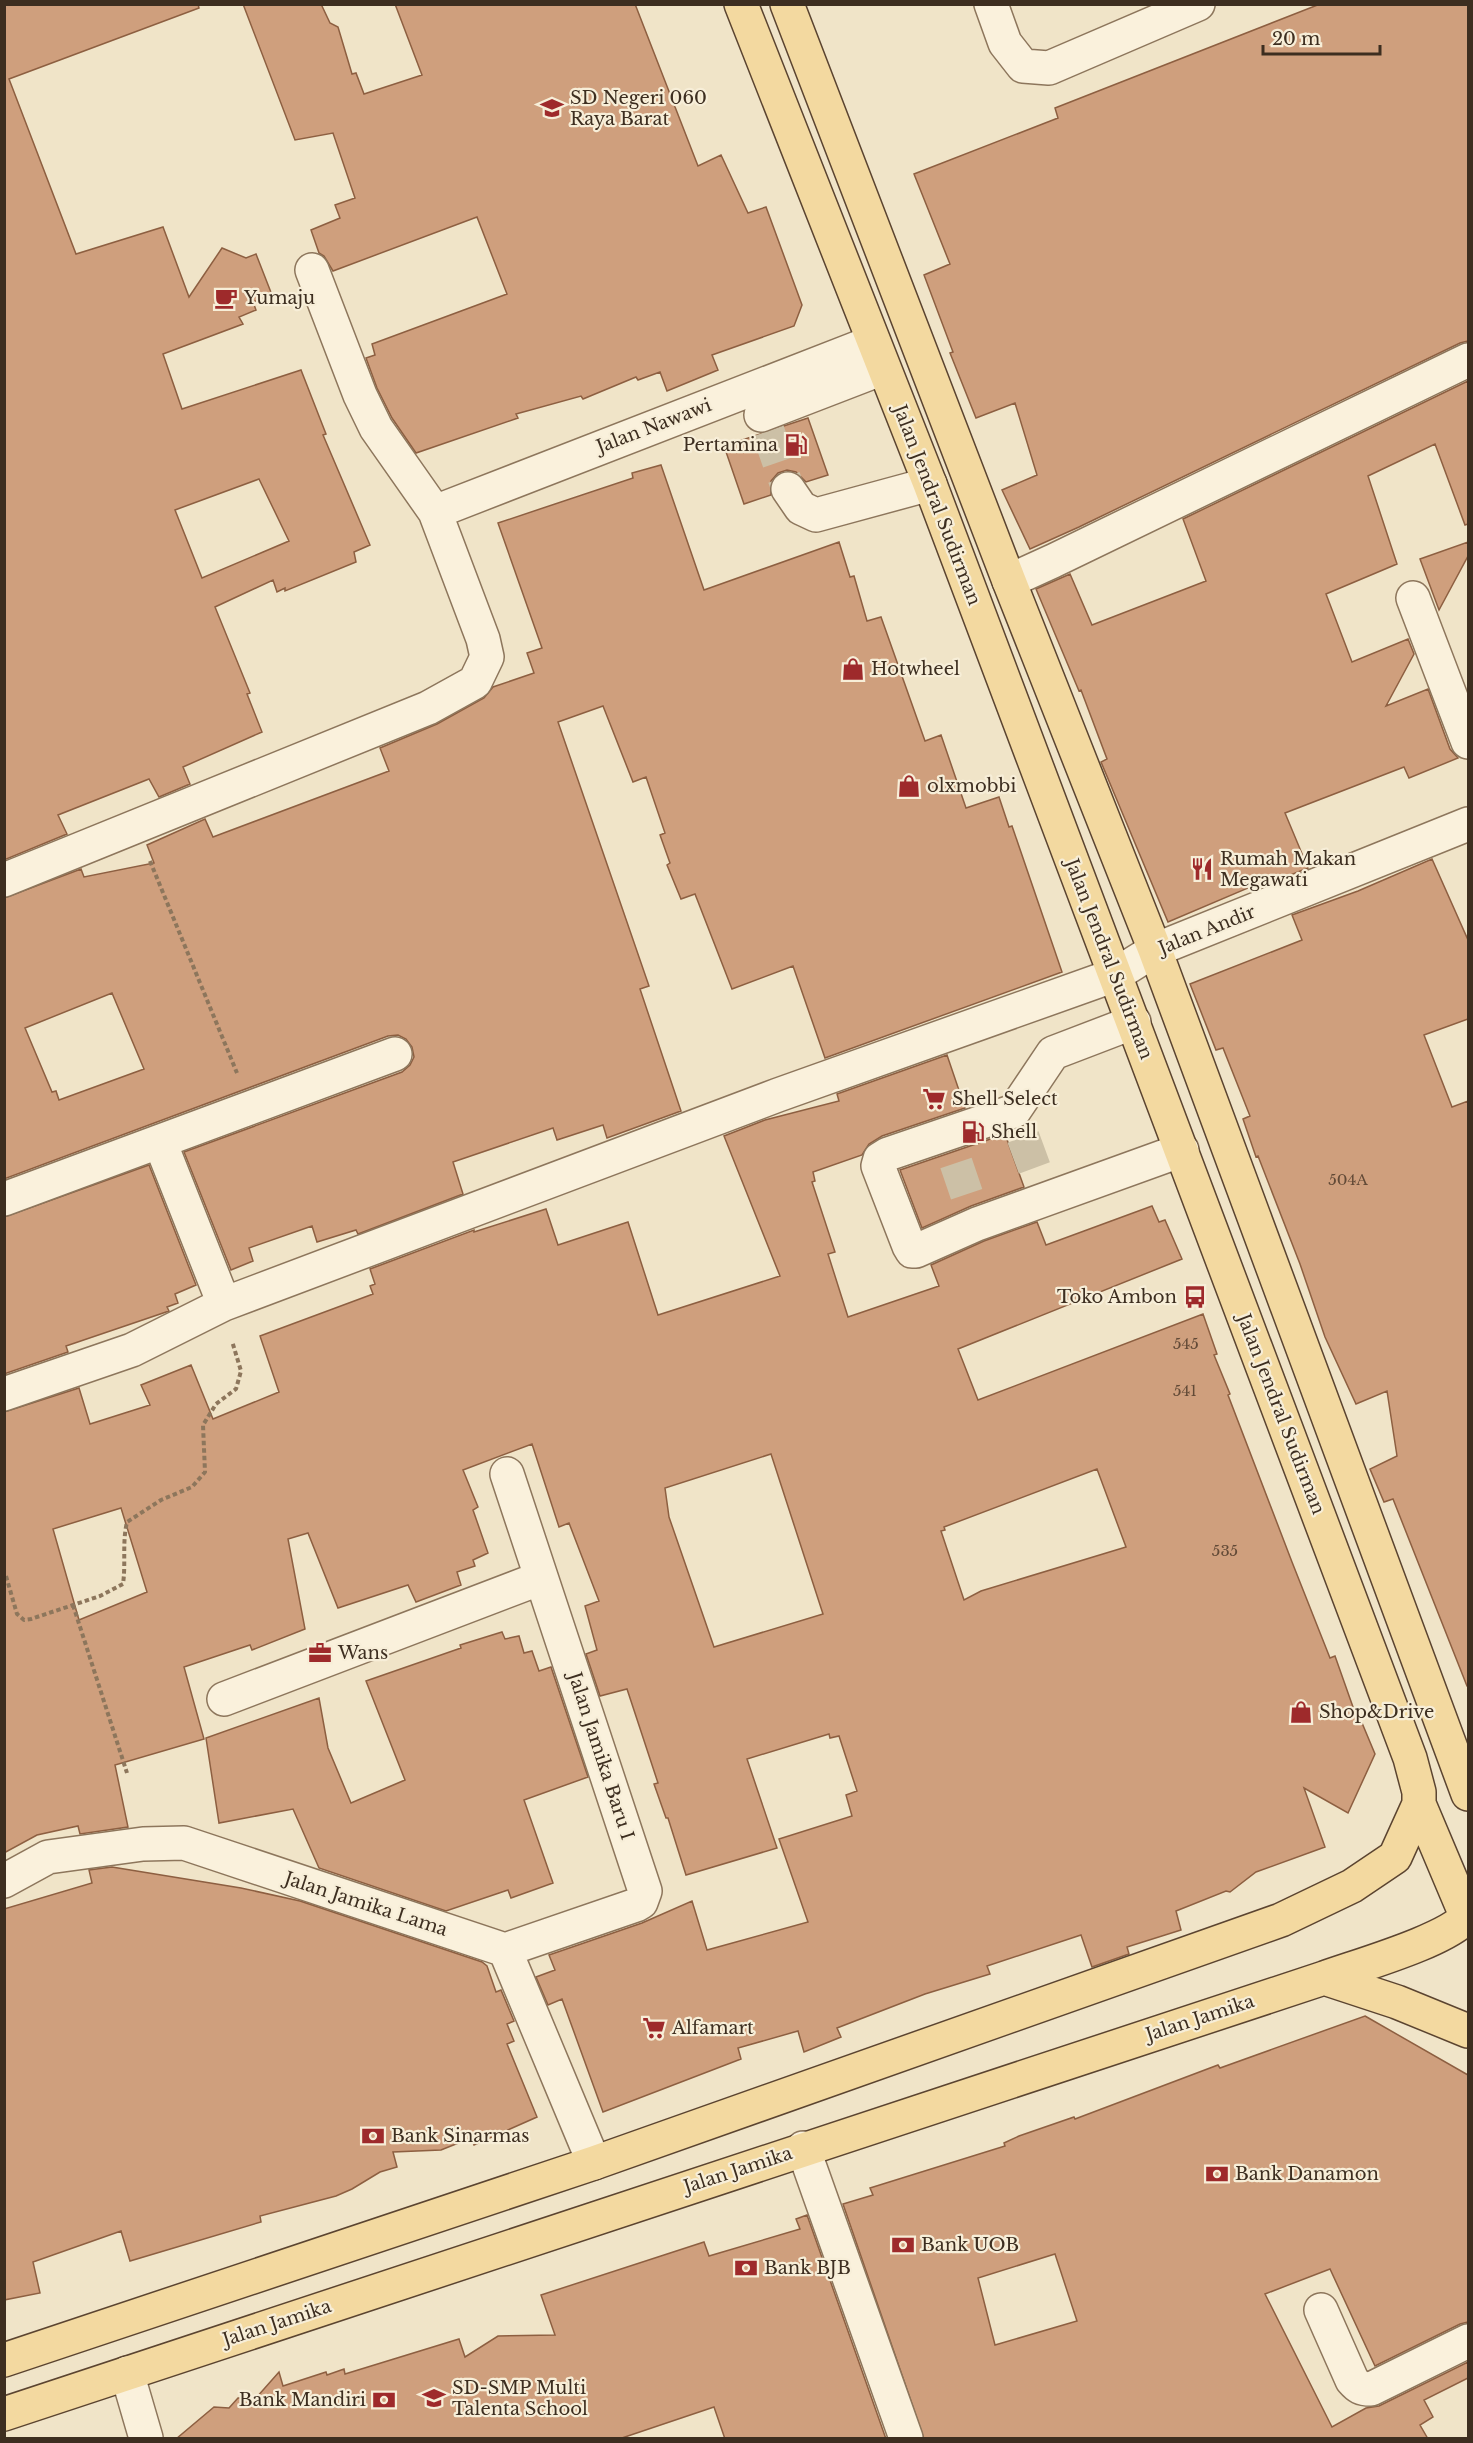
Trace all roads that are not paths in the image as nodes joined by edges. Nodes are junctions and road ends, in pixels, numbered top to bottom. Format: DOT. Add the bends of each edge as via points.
graph roads {
  1 [pos="741,4"];
  2 [pos="787,4"];
  3 [pos="991,4"];
  4 [pos="1198,4"];
  5 [pos="312,270"];
  6 [pos="878,355"];
  7 [pos="1468,360"];
  8 [pos="930,484"];
  9 [pos="788,489"];
  10 [pos="435,512"];
  11 [pos="1009,581"];
  12 [pos="1413,598"];
  13 [pos="1468,742"];
  14 [pos="1468,824"];
  15 [pos="4,880"];
  16 [pos="1155,950"];
  17 [pos="1115,975"];
  18 [pos="1134,1022"];
  19 [pos="395,1054"];
  20 [pos="160,1142"];
  21 [pos="1182,1150"];
  22 [pos="4,1199"];
  23 [pos="224,1304"];
  24 [pos="4,1394"];
  25 [pos="507,1474"];
  26 [pos="542,1578"];
  27 [pos="224,1699"];
  28 [pos="1468,1794"];
  29 [pos="1419,1804"];
  30 [pos="4,1881"];
  31 [pos="1468,1917"];
  32 [pos="506,1950"];
  33 [pos="1324,1978"];
  34 [pos="1468,2031"];
  35 [pos="803,2148"];
  36 [pos="594,2163"];
  37 [pos="1321,2310"];
  38 [pos="1468,2341"];
  39 [pos="4,2360"];
  40 [pos="127,2373"];
  41 [pos="4,2414"];
  42 [pos="903,2438"];
  43 [pos="146,2439"];
  1 -- 6 [label="main road, Jalan Jendral Sudirman"];
  2 -- 11 [label="main road"];
  3 -- 4 [label="street" via="1005,43 1023,66 1049,68"];
  5 -- 10 [label="street" via="376,428"];
  6 -- 8 [label="main road, Jalan Jendral Sudirman"];
  6 -- 10 [label="street, Jalan Nawawi" via="760,411"];
  7 -- 11 [label="street"];
  8 -- 9 [label="street" via="816,515 801,508"];
  8 -- 17 [label="main road, Jalan Jendral Sudirman"];
  10 -- 15 [label="street" via="483,639 487,657 475,682 428,708"];
  11 -- 16 [label="main road"];
  12 -- 13 [label="street"];
  14 -- 16 [label="street, Jalan Andir"];
  16 -- 17 [label="street, Jalan Andir"];
  16 -- 28 [label="main road"];
  17 -- 18 [label="main road, Jalan Jendral Sudirman"];
  17 -- 23 [label="street, Jalan Andir" via="778,1095"];
  18 -- 21 [label="main road, Jalan Jendral Sudirman"];
  18 -- 21 [label="street" via="1053,1053 1018,1124 951,1149 888,1154 878,1166 912,1251 974,1216"];
  19 -- 20 [label="street"];
  20 -- 22 [label="street"];
  20 -- 23 [label="street"];
  21 -- 29 [label="main road, Jalan Jendral Sudirman" via="1410,1758"];
  23 -- 24 [label="street, Jalan Andir" via="132,1350"];
  25 -- 26 [label="street, Jalan Jamika Baru I"];
  26 -- 27 [label="street"];
  26 -- 32 [label="street, Jalan Jamika Baru I" via="645,1891 636,1905"];
  29 -- 31 [label="main road, Jalan Jendral Sudirman"];
  29 -- 36 [label="main road" via="1395,1857 1352,1887 1281,1920"];
  30 -- 32 [label="street, Jalan Jamika Lama" via="48,1857 143,1844 184,1843"];
  31 -- 33 [label="main road, Jalan Jamika" via="1430,1940"];
  32 -- 36 [label="street"];
  33 -- 34 [label="main road"];
  33 -- 35 [label="main road, Jalan Jamika"];
  35 -- 40 [label="main road, Jalan Jamika"];
  35 -- 42 [label="street"];
  36 -- 39 [label="main road"];
  37 -- 38 [label="street" via="1352,2380 1364,2389"];
  40 -- 41 [label="main road, Jalan Jamika"];
  40 -- 43 [label="street"];
}
